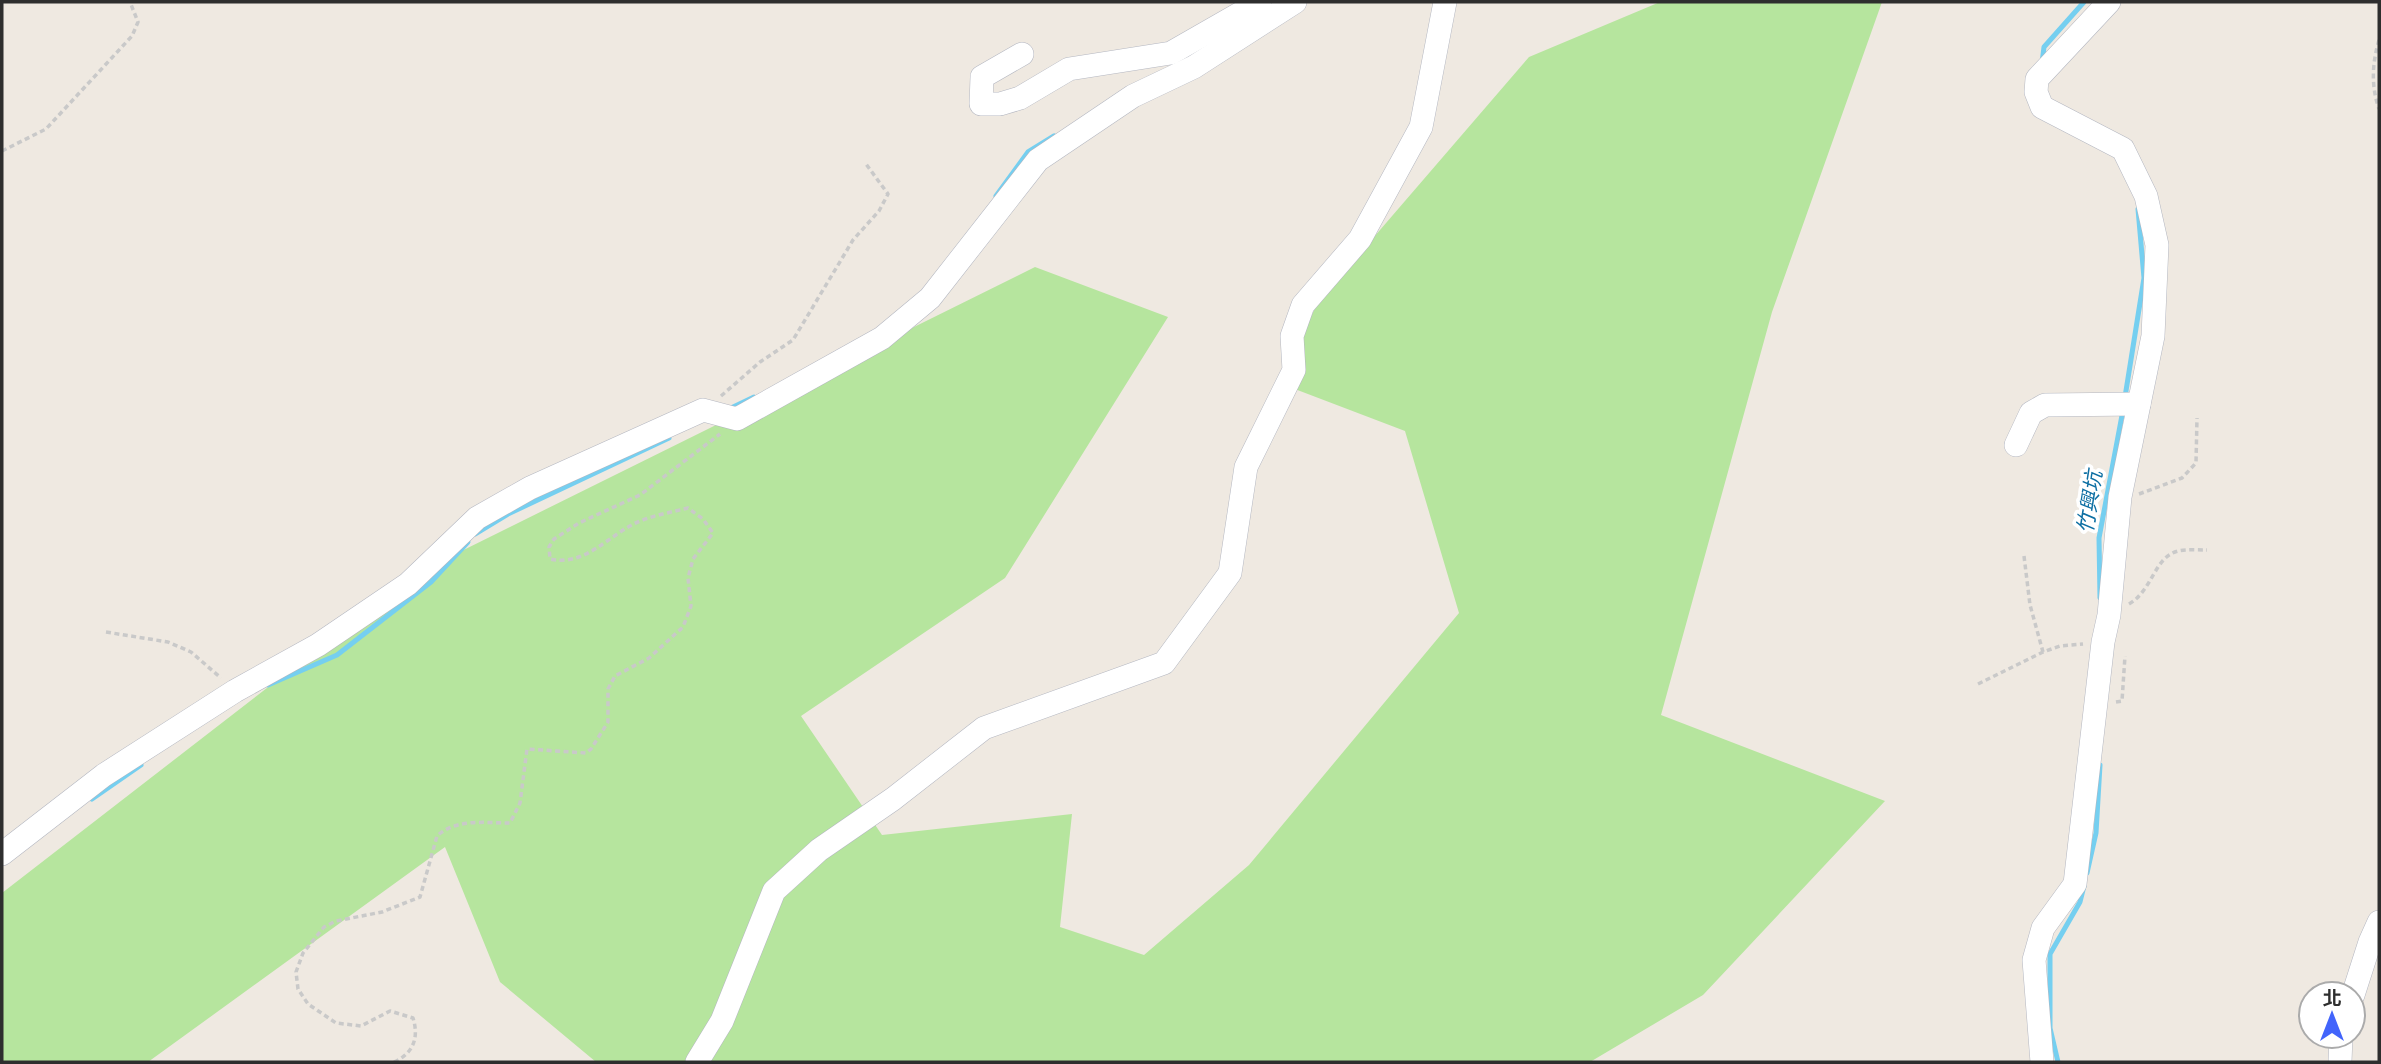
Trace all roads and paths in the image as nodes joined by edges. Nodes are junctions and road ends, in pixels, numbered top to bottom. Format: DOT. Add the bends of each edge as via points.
graph roads {
  1 [pos="130,2"];
  2 [pos="1260,2"];
  3 [pos="1295,2"];
  4 [pos="1445,2"];
  5 [pos="2109,2"];
  6 [pos="2379,40"];
  7 [pos="1022,54"];
  8 [pos="2379,109"];
  9 [pos="2,151"];
  10 [pos="866,163"];
  11 [pos="2139,404"];
  12 [pos="703,410"];
  13 [pos="2197,418"];
  14 [pos="737,419"];
  15 [pos="2016,445"];
  16 [pos="2120,497"];
  17 [pos="2207,550"];
  18 [pos="2024,556"];
  19 [pos="2109,615"];
  20 [pos="107,632"];
  21 [pos="2103,642"];
  22 [pos="2043,652"];
  23 [pos="1978,684"];
  24 [pos="235,691"];
  25 [pos="2,853"];
  26 [pos="2379,922"];
  27 [pos="2358,980"];
  28 [pos="394,1062"];
  29 [pos="697,1062"];
  30 [pos="2042,1062"];
  1 -- 9 [label="path" via="138,22 132,36 46,129"];
  2 -- 7 [label="lane" via="1171,53 1069,69 1020,98 981,104 982,77"];
  3 -- 14 [label="lane" via="1194,67 1133,96 1038,160 930,298 882,338"];
  4 -- 29 [label="lane" via="1421,127 1360,239 1303,305 1292,336 1294,370 1246,467 1230,573 1164,663 984,728 819,850 774,891 722,1021"];
  5 -- 11 [label="lane" via="2036,79 2035,87 2042,107 2123,149 2146,196 2157,245 2153,336"];
  6 -- 8 [label="path" via="2372,91"];
  10 -- 12 [label="path" via="888,194 879,211 853,240 793,340"];
  11 -- 15 [label="lane" via="2045,405 2031,413"];
  11 -- 16 [label="lane"];
  12 -- 14 [label="lane"];
  12 -- 24 [label="lane" via="530,488 477,518 408,583 318,645"];
  13 -- 16 [label="path" via="2196,463 2182,478 2144,494"];
  14 -- 28 [label="path" via="640,495 579,523 549,547 550,559 560,562 584,556 639,522 688,508 713,533 693,558 688,578 691,606 683,627 649,658 615,676 608,690 608,722 591,749 586,753 527,749 520,803 510,823 472,822 444,829 437,836 420,897 382,912 335,921 324,927 303,954 296,971 298,989 308,1004 336,1023 360,1026 390,1011 413,1018 415,1041"];
  16 -- 19 [label="lane"];
  17 -- 19 [label="path" via="2165,556 2141,597"];
  18 -- 22 [label="path" via="2030,605"];
  19 -- 21 [label="lane"];
  20 -- 24 [label="path" via="168,642 191,652"];
  21 -- 22 [label="path"];
  21 -- 30 [label="lane" via="2075,884 2043,929 2034,960"];
  22 -- 23 [label="path"];
  24 -- 25 [label="lane" via="104,775"];
  26 -- 27 [label="lane"];
}
